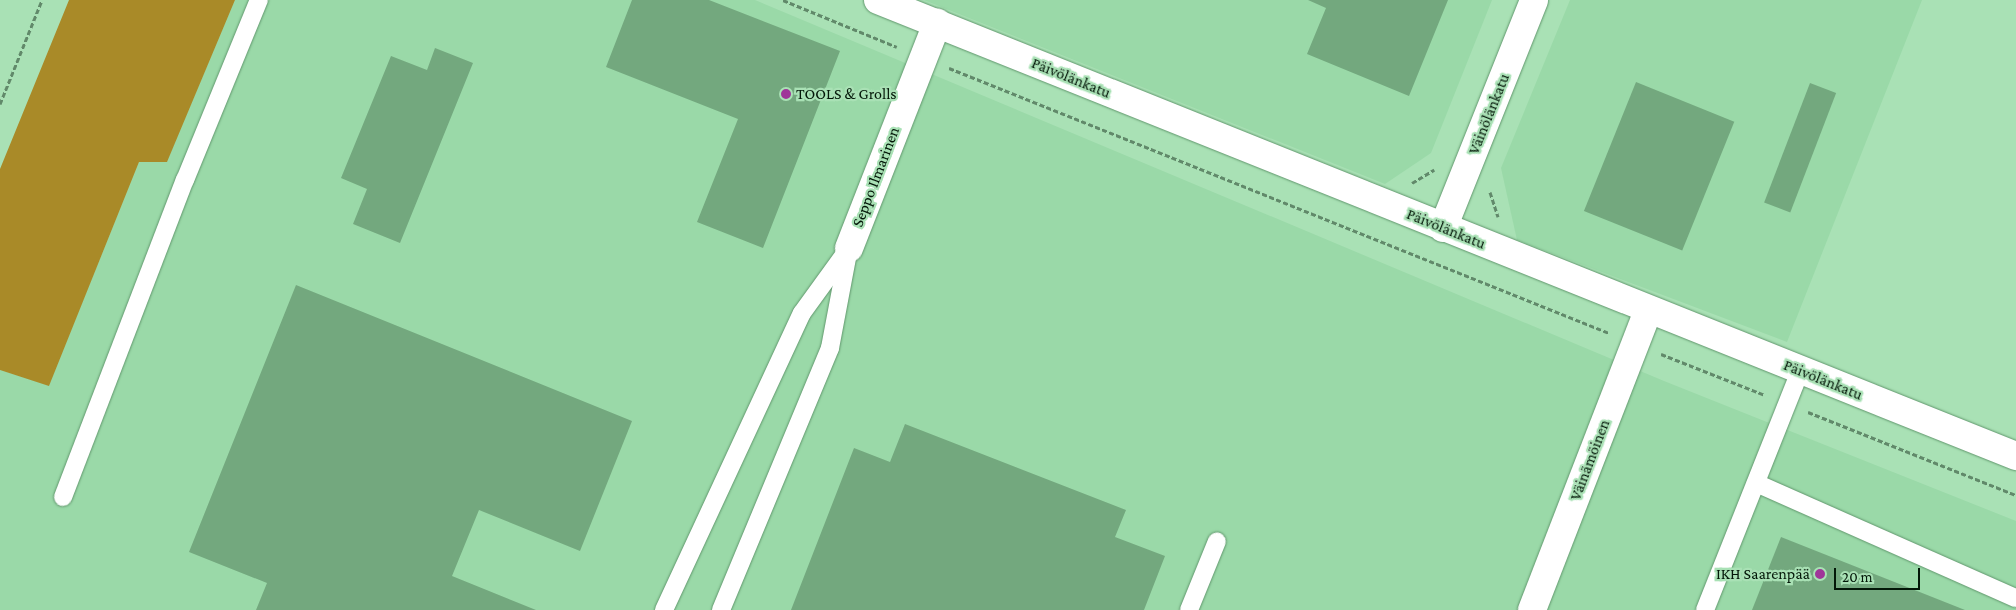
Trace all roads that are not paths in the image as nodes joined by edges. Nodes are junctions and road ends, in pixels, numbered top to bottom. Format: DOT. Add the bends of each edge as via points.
graph roads {
  1 [pos="259,0"];
  2 [pos="878,0"];
  3 [pos="1534,0"];
  4 [pos="910,6"];
  5 [pos="937,24"];
  6 [pos="1443,228"];
  7 [pos="849,248"];
  8 [pos="1648,311"];
  9 [pos="1800,371"];
  10 [pos="2016,456"];
  11 [pos="1756,483"];
  12 [pos="63,497"];
  13 [pos="1217,541"];
  14 [pos="2016,598"];
  15 [pos="664,610"];
  16 [pos="721,610"];
  17 [pos="1189,610"];
  18 [pos="1532,610"];
  19 [pos="1705,610"];
  1 -- 12 [label="lane" via="185,180"];
  2 -- 4 [label="street, Päivölänkatu"];
  3 -- 6 [label="street, Väinölänkatu"];
  4 -- 5 [label="street, Päivölänkatu"];
  5 -- 6 [label="street, Päivölänkatu"];
  5 -- 7 [label="street, Seppo Ilmarinen"];
  6 -- 8 [label="street, Päivölänkatu"];
  7 -- 15 [label="lane" via="802,313"];
  7 -- 16 [label="lane" via="830,348"];
  8 -- 9 [label="street, Päivölänkatu"];
  8 -- 18 [label="street, Väinämöinen"];
  9 -- 10 [label="street, Päivölänkatu"];
  9 -- 11 [label="lane"];
  11 -- 14 [label="lane"];
  11 -- 19 [label="lane"];
  13 -- 17 [label="lane"];
}
